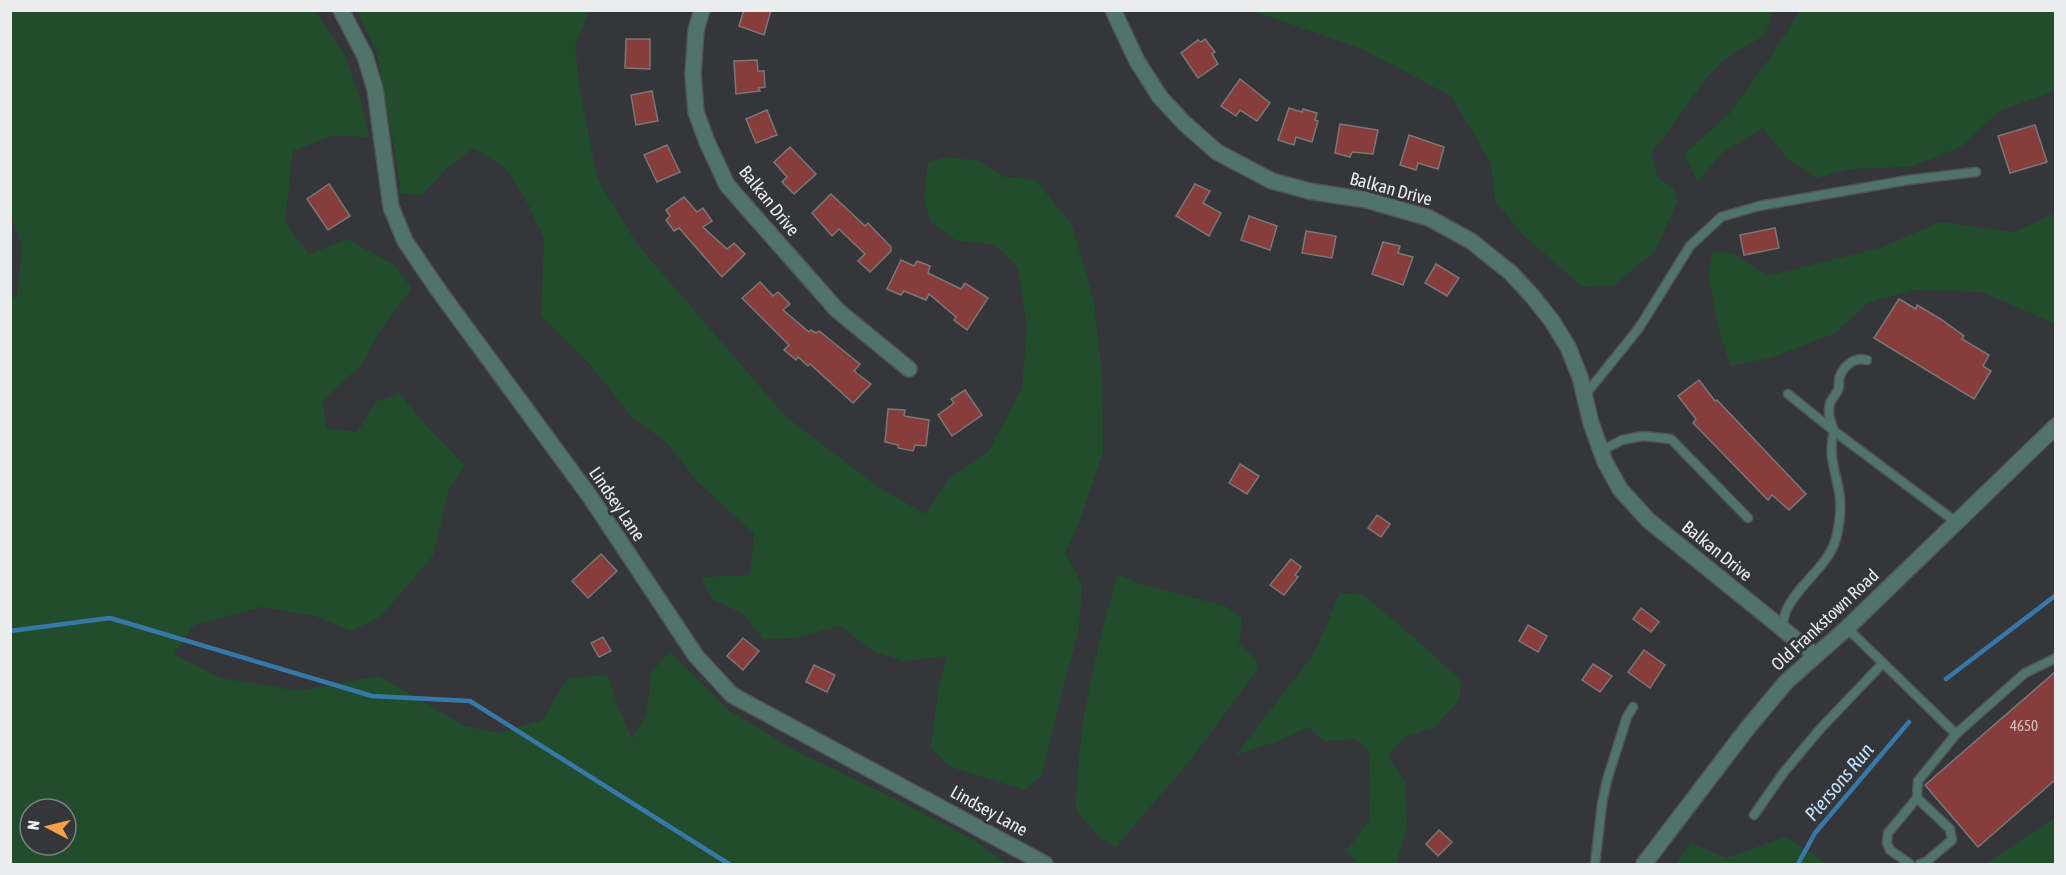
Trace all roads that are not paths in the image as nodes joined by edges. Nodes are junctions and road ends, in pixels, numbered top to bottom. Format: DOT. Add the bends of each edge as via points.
graph roads {
  1 [pos="341,10"];
  2 [pos="702,10"];
  3 [pos="1113,10"];
  4 [pos="1976,172"];
  5 [pos="1867,360"];
  6 [pos="909,369"];
  7 [pos="1788,394"];
  8 [pos="1584,395"];
  9 [pos="2055,426"];
  10 [pos="1834,431"];
  11 [pos="1601,451"];
  12 [pos="1748,518"];
  13 [pos="1956,522"];
  14 [pos="1847,628"];
  15 [pos="1782,629"];
  16 [pos="1815,655"];
  17 [pos="2055,658"];
  18 [pos="1884,663"];
  19 [pos="1633,707"];
  20 [pos="1956,734"];
  21 [pos="1917,798"];
  22 [pos="1754,815"];
  23 [pos="1045,864"];
  24 [pos="1595,864"];
  25 [pos="1644,864"];
  26 [pos="1910,864"];
  27 [pos="1920,864"];
  1 -- 23 [label="street, Lindsey Lane" via="365,56 375,89 391,207 405,241 591,498 696,656 732,695"];
  2 -- 6 [label="street, Balkan Drive" via="696,30 693,74 696,112 727,185 837,310"];
  3 -- 8 [label="street, Balkan Drive" via="1160,97 1217,152 1272,181 1367,200 1429,218 1471,241 1511,273 1562,338"];
  4 -- 8 [label="lane" via="1759,206 1721,218 1690,246 1639,328"];
  5 -- 10 [label="lane" via="1854,360 1840,376 1828,409"];
  7 -- 10 [label="lane"];
  8 -- 11 [label="street, Balkan Drive"];
  9 -- 13 [label="street, Old Frankstown Road"];
  10 -- 13 [label="lane"];
  10 -- 15 [label="lane" via="1831,457 1840,500 1835,541 1791,601"];
  11 -- 12 [label="lane" via="1622,440 1643,436 1671,439"];
  11 -- 15 [label="street, Balkan Drive" via="1620,489 1648,520"];
  13 -- 14 [label="street, Old Frankstown Road"];
  14 -- 16 [label="street, Old Frankstown Road"];
  14 -- 18 [label="lane"];
  15 -- 16 [label="street, Balkan Drive"];
  16 -- 25 [label="street, Old Frankstown Road" via="1786,682 1746,730"];
  17 -- 20 [label="lane" via="2025,673"];
  18 -- 20 [label="lane"];
  18 -- 22 [label="lane" via="1821,728"];
  19 -- 24 [label="lane" via="1607,780"];
  20 -- 21 [label="lane" via="1918,781"];
  21 -- 26 [label="lane" via="1888,833 1890,850"];
  21 -- 27 [label="lane" via="1953,836"];
}
